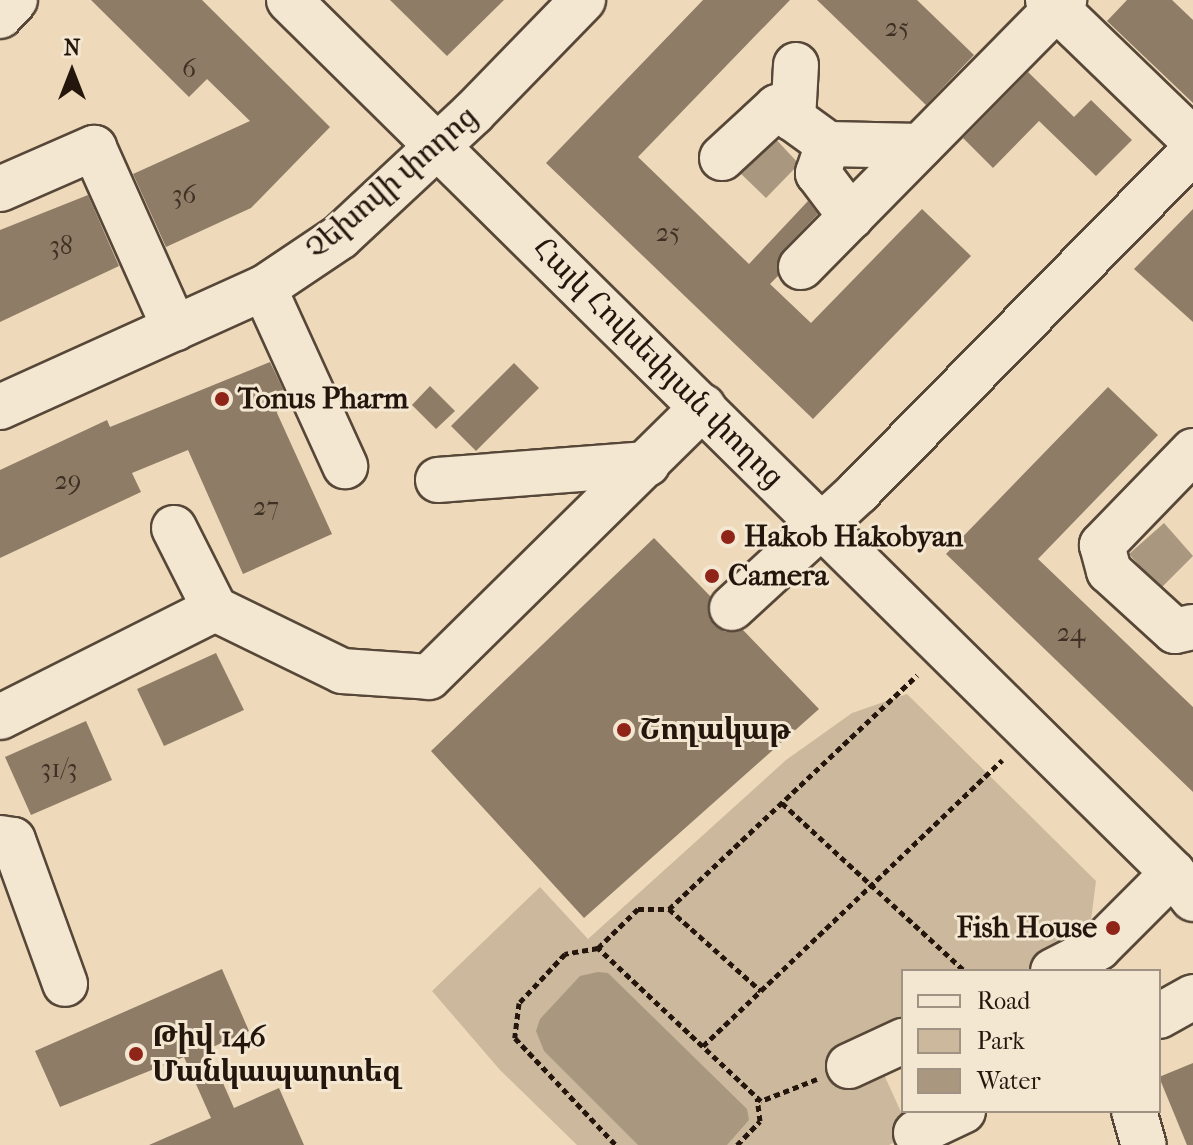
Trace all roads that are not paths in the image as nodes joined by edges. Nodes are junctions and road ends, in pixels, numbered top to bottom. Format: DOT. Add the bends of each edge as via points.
graph roads {
  1 [pos="15,0"];
  2 [pos="289,0"];
  3 [pos="564,0"];
  4 [pos="583,0"];
  5 [pos="1056,3"];
  6 [pos="0,16"];
  7 [pos="796,65"];
  8 [pos="793,119"];
  9 [pos="1193,140"];
  10 [pos="432,141"];
  11 [pos="828,144"];
  12 [pos="920,146"];
  13 [pos="1193,151"];
  14 [pos="722,158"];
  15 [pos="0,189"];
  16 [pos="851,217"];
  17 [pos="801,267"];
  18 [pos="264,288"];
  19 [pos="172,323"];
  20 [pos="0,394"];
  21 [pos="0,407"];
  22 [pos="703,407"];
  23 [pos="1189,462"];
  24 [pos="647,464"];
  25 [pos="345,466"];
  26 [pos="438,480"];
  27 [pos="821,526"];
  28 [pos="174,528"];
  29 [pos="732,608"];
  30 [pos="215,609"];
  31 [pos="1193,627"];
  32 [pos="0,717"];
  33 [pos="0,838"];
  34 [pos="1183,886"];
  35 [pos="1057,969"];
  36 [pos="65,984"];
  37 [pos="1193,997"];
  38 [pos="1161,1015"];
  39 [pos="901,1042"];
  40 [pos="849,1066"];
  41 [pos="959,1113"];
  42 [pos="1135,1113"];
  43 [pos="916,1133"];
  44 [pos="1144,1145"];
  1 -- 6 [label="street"];
  2 -- 10 [label="street, Հայկ Հովսեփյան փողոց"];
  3 -- 10 [label="street, Չեխովի փողոց"];
  4 -- 10 [label="street, Չեխովի փողոց"];
  5 -- 9 [label="street"];
  5 -- 12 [label="street"];
  7 -- 8 [label="street"];
  8 -- 11 [label="street"];
  8 -- 14 [label="street" via="777,107"];
  10 -- 18 [label="street, Չեխովի փողոց" via="340,237"];
  10 -- 19 [label="street, Չեխովի փողոց" via="330,224 257,275"];
  10 -- 22 [label="street, Հայկ Հովսեփյան փողոց"];
  11 -- 12 [label="street"];
  11 -- 16 [label="street" via="818,173"];
  12 -- 16 [label="street"];
  13 -- 27 [label="street"];
  15 -- 19 [label="street" via="94,148"];
  16 -- 17 [label="street"];
  18 -- 19 [label="street, Չեխովի փողոց"];
  18 -- 25 [label="street"];
  19 -- 20 [label="street, Չեխովի փողոց"];
  19 -- 21 [label="street, Չեխովի փողոց"];
  22 -- 24 [label="street"];
  22 -- 27 [label="street, Հայկ Հովսեփյան փողոց"];
  23 -- 31 [label="street" via="1102,545 1109,571 1175,631"];
  24 -- 26 [label="street"];
  24 -- 30 [label="street" via="429,677 342,671"];
  27 -- 29 [label="street"];
  27 -- 34 [label="street, Հայկ Հովսեփյան փողոց"];
  28 -- 30 [label="street"];
  30 -- 32 [label="street"];
  33 -- 36 [label="street" via="13,840"];
  34 -- 35 [label="street" via="1098,948"];
  37 -- 38 [label="street"];
  39 -- 40 [label="street"];
  41 -- 43 [label="street"];
  42 -- 44 [label="street"];
}
